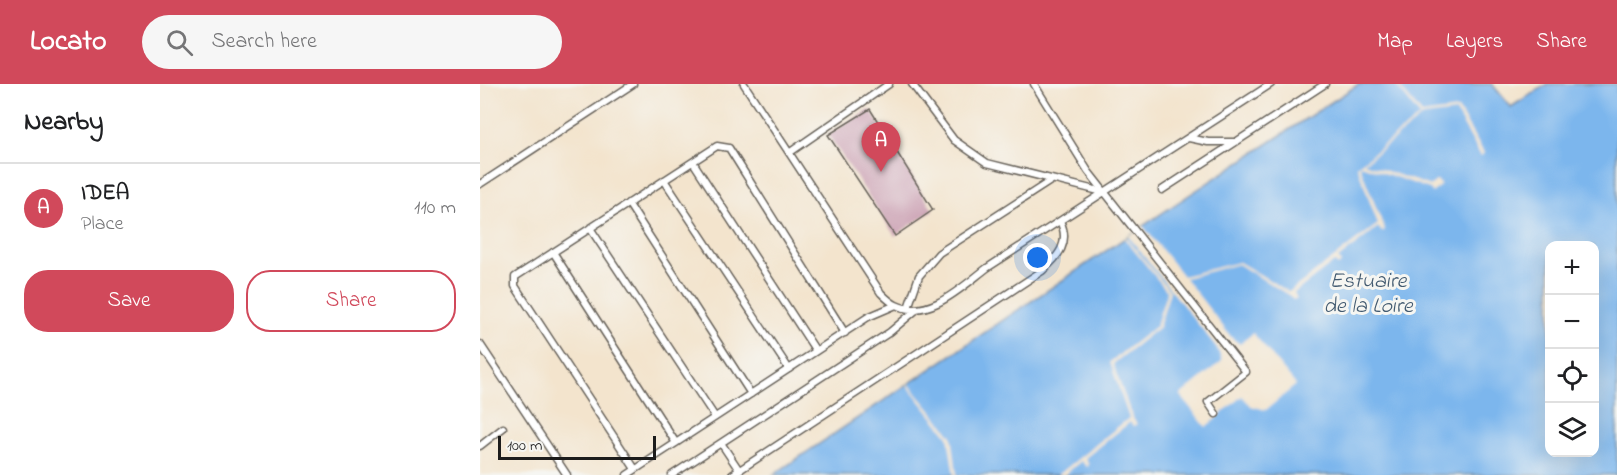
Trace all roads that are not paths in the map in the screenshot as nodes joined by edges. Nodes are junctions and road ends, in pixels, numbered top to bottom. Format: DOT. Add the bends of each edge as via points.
graph roads {
  1 [pos="633,84"];
  2 [pos="744,84"];
  3 [pos="889,84"];
  4 [pos="912,84"];
  5 [pos="1034,84"];
  6 [pos="1271,84"];
  7 [pos="1325,84"];
  8 [pos="1189,138"];
  9 [pos="1235,142"];
  10 [pos="789,153"];
  11 [pos="693,162"];
  12 [pos="664,180"];
  13 [pos="1052,180"];
  14 [pos="480,184"];
  15 [pos="1162,190"];
  16 [pos="1104,193"];
  17 [pos="628,203"];
  18 [pos="1060,221"];
  19 [pos="590,228"];
  20 [pos="553,252"];
  21 [pos="896,305"];
  22 [pos="908,308"];
  23 [pos="916,310"];
  24 [pos="844,333"];
  25 [pos="480,344"];
  26 [pos="816,351"];
  27 [pos="789,369"];
  28 [pos="751,394"];
  29 [pos="1216,414"];
  30 [pos="715,417"];
  31 [pos="503,428"];
  32 [pos="676,443"];
  33 [pos="721,443"];
  34 [pos="480,446"];
  35 [pos="635,470"];
  36 [pos="739,470"];
  37 [pos="567,475"];
  38 [pos="627,475"];
  39 [pos="672,475"];
  40 [pos="732,475"];
  1 -- 14 [label="lane"];
  2 -- 10 [label="lane"];
  3 -- 10 [label="lane"];
  4 -- 13 [label="lane" via="954,141 978,158"];
  5 -- 16 [label="lane"];
  6 -- 8 [label="lane"];
  7 -- 9 [label="lane"];
  8 -- 9 [label="lane"];
  8 -- 16 [label="lane"];
  9 -- 15 [label="lane"];
  10 -- 21 [label="lane" via="881,293"];
  11 -- 12 [label="lane"];
  11 -- 24 [label="lane" via="717,146 729,148"];
  11 -- 26 [label="lane"];
  12 -- 17 [label="lane"];
  12 -- 27 [label="lane"];
  13 -- 16 [label="lane"];
  13 -- 22 [label="lane" via="939,253 920,276"];
  16 -- 18 [label="lane"];
  16 -- 29 [label="lane" via="1246,372 1208,402"];
  17 -- 19 [label="lane"];
  17 -- 28 [label="lane"];
  18 -- 23 [label="lane" via="945,299"];
  18 -- 36 [label="lane" via="1064,229 1061,250 1042,271"];
  19 -- 20 [label="lane"];
  19 -- 30 [label="lane"];
  20 -- 32 [label="lane"];
  20 -- 35 [label="lane" via="515,277 515,286"];
  21 -- 22 [label="lane"];
  21 -- 24 [label="lane"];
  22 -- 23 [label="lane"];
  23 -- 33 [label="lane" via="890,332"];
  24 -- 26 [label="lane"];
  25 -- 37 [label="lane"];
  26 -- 27 [label="lane"];
  27 -- 28 [label="lane"];
  28 -- 30 [label="lane"];
  30 -- 32 [label="lane"];
  31 -- 34 [label="lane"];
  32 -- 35 [label="lane"];
  33 -- 36 [label="lane"];
  33 -- 39 [label="lane"];
  35 -- 38 [label="lane"];
  36 -- 40 [label="lane"];
}
